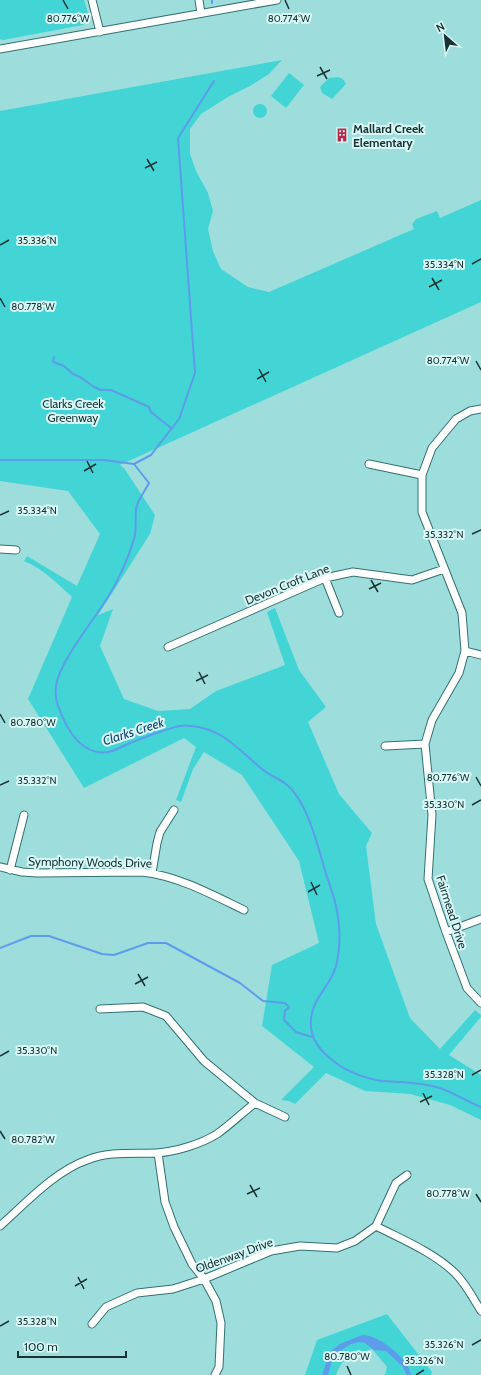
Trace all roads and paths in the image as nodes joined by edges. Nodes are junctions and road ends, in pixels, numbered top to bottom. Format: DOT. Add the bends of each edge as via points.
graph roads {
  1 [pos="92,0"];
  2 [pos="198,0"];
  3 [pos="274,0"];
  4 [pos="201,14"];
  5 [pos="100,32"];
  6 [pos="0,49"];
  7 [pos="481,409"];
  8 [pos="370,464"];
  9 [pos="422,475"];
  10 [pos="0,549"];
  11 [pos="16,550"];
  12 [pos="444,569"];
  13 [pos="325,578"];
  14 [pos="339,613"];
  15 [pos="168,647"];
  16 [pos="465,651"];
  17 [pos="481,655"];
  18 [pos="425,744"];
  19 [pos="385,746"];
  20 [pos="174,810"];
  21 [pos="24,815"];
  22 [pos="0,867"];
  23 [pos="10,870"];
  24 [pos="152,873"];
  25 [pos="244,910"];
  26 [pos="481,919"];
  27 [pos="446,932"];
  28 [pos="481,1003"];
  29 [pos="100,1009"];
  30 [pos="255,1103"];
  31 [pos="285,1117"];
  32 [pos="158,1153"];
  33 [pos="407,1175"];
  34 [pos="0,1226"];
  35 [pos="376,1226"];
  36 [pos="204,1279"];
  37 [pos="479,1302"];
  38 [pos="481,1311"];
  39 [pos="92,1324"];
  40 [pos="215,1375"];
  1 -- 5 [label="street"];
  2 -- 4 [label="street"];
  3 -- 4 [label="street"];
  4 -- 5 [label="street"];
  5 -- 6 [label="street"];
  7 -- 9 [label="street, Fairmead Drive" via="470,411 456,419 432,448"];
  8 -- 9 [label="street"];
  9 -- 12 [label="street, Fairmead Drive" via="422,512"];
  10 -- 11 [label="street"];
  12 -- 13 [label="street, Devon Croft Lane" via="412,580 354,572"];
  12 -- 16 [label="street, Fairmead Drive" via="462,613"];
  13 -- 14 [label="street"];
  13 -- 15 [label="street, Devon Croft Lane"];
  16 -- 17 [label="street"];
  16 -- 18 [label="street, Fairmead Drive" via="459,674 432,720"];
  18 -- 19 [label="street"];
  18 -- 27 [label="street, Fairmead Drive" via="432,815 428,878"];
  20 -- 24 [label="street" via="160,832"];
  21 -- 23 [label="street"];
  22 -- 23 [label="street, Symphony Woods Drive"];
  23 -- 24 [label="street, Symphony Woods Drive" via="37,873"];
  24 -- 25 [label="street, Symphony Woods Drive" via="180,880"];
  26 -- 27 [label="street"];
  27 -- 28 [label="street, Fairmead Drive" via="467,988"];
  29 -- 30 [label="street" via="143,1006 166,1016 204,1061"];
  30 -- 31 [label="street"];
  30 -- 32 [label="street" via="216,1134 187,1148"];
  32 -- 34 [label="street" via="109,1154 87,1159 54,1179"];
  32 -- 36 [label="street" via="164,1202 192,1264"];
  33 -- 35 [label="street, Oldenway Drive" via="396,1183"];
  35 -- 36 [label="street, Oldenway Drive" via="355,1241 337,1248 300,1246 271,1251"];
  35 -- 37 [label="street" via="443,1262"];
  36 -- 39 [label="street, Oldenway Drive" via="173,1289 137,1294 106,1307"];
  36 -- 40 [label="street" via="216,1301 221,1323 219,1367"];
  37 -- 38 [label="street"];
}
